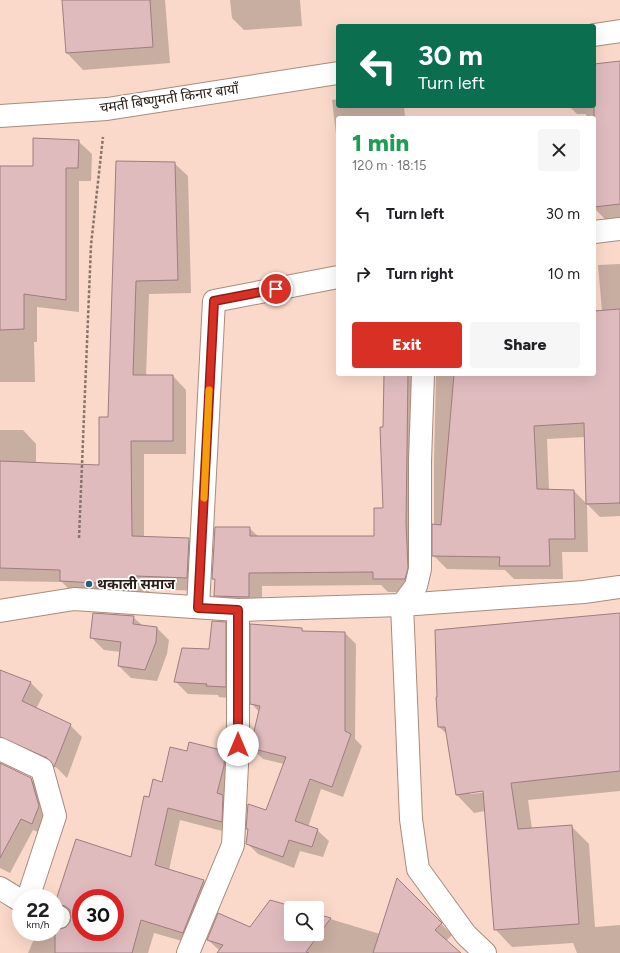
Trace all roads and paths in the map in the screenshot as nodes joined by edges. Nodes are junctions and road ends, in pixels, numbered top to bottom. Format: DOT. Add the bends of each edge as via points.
graph roads {
  1 [pos="620,31"];
  2 [pos="596,35"];
  3 [pos="336,73"];
  4 [pos="107,109"];
  5 [pos="0,116"];
  6 [pos="620,229"];
  7 [pos="596,232"];
  8 [pos="336,278"];
  9 [pos="423,376"];
  10 [pos="79,538"];
  11 [pos="620,587"];
  12 [pos="402,605"];
  13 [pos="198,608"];
  14 [pos="238,610"];
  15 [pos="0,611"];
  16 [pos="0,749"];
  17 [pos="0,888"];
  18 [pos="31,889"];
  19 [pos="12,895"];
  20 [pos="188,953"];
  21 [pos="485,953"];
  1 -- 2 [label="street"];
  3 -- 4 [label="street, चमती बिष्णुमती किनार बायाँ"];
  4 -- 5 [label="street, चमती बिष्णुमती किनार बायाँ"];
  4 -- 10 [label="path" via="91,245"];
  6 -- 7 [label="street"];
  8 -- 13 [label="street" via="214,301"];
  9 -- 12 [label="street" via="420,569 416,586"];
  11 -- 12 [label="street" via="584,592"];
  12 -- 14 [label="street"];
  12 -- 21 [label="street" via="411,819 418,869 466,935"];
  13 -- 14 [label="street"];
  13 -- 15 [label="street" via="74,599"];
  14 -- 20 [label="street" via="238,745 233,845"];
  16 -- 18 [label="street" via="42,769 55,816"];
  17 -- 19 [label="street"];
}
